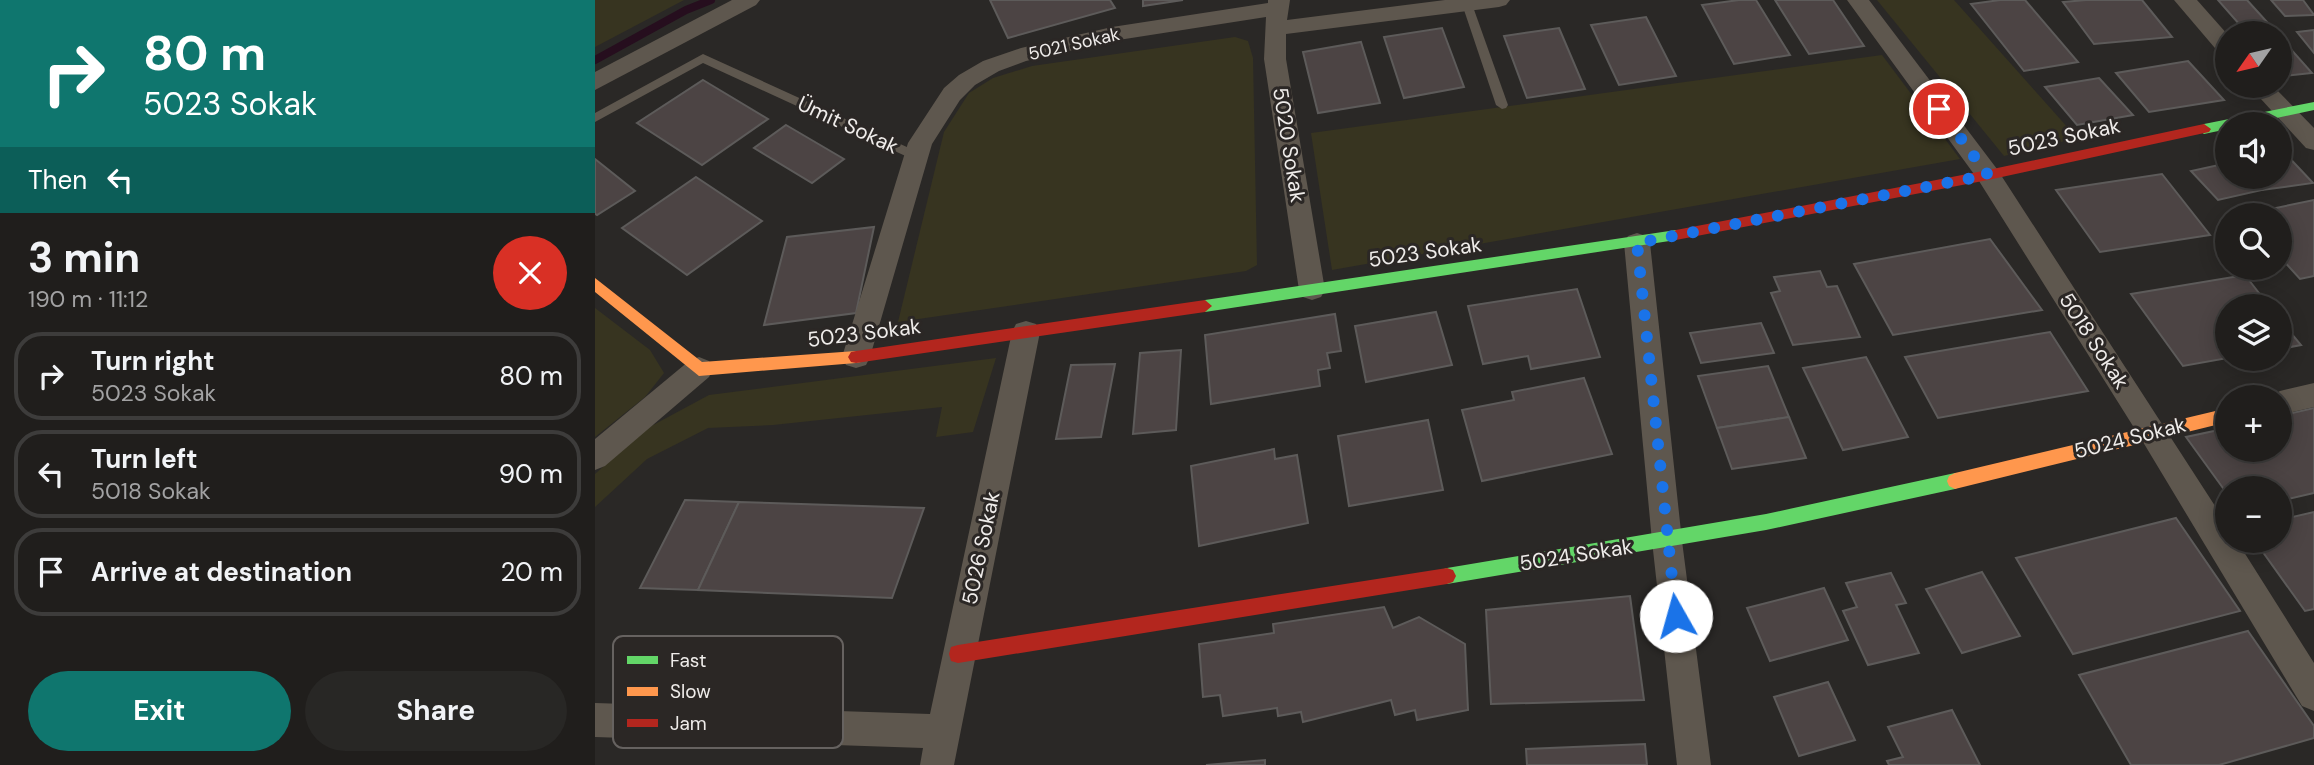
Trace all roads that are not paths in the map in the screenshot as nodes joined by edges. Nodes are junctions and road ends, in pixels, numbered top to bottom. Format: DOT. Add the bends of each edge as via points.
graph roads {
  1 [pos="749,0"];
  2 [pos="1499,0"];
  3 [pos="1858,0"];
  4 [pos="2185,0"];
  5 [pos="1467,4"];
  6 [pos="1277,12"];
  7 [pos="2215,34"];
  8 [pos="595,82"];
  9 [pos="2271,98"];
  10 [pos="1502,105"];
  11 [pos="2314,106"];
  12 [pos="2282,111"];
  13 [pos="595,118"];
  14 [pos="2314,142"];
  15 [pos="916,156"];
  16 [pos="1988,175"];
  17 [pos="1637,243"];
  18 [pos="595,284"];
  19 [pos="1312,290"];
  20 [pos="1026,332"];
  21 [pos="856,357"];
  22 [pos="698,369"];
  23 [pos="2314,395"];
  24 [pos="2292,400"];
  25 [pos="2215,418"];
  26 [pos="2153,433"];
  27 [pos="595,457"];
  28 [pos="1667,541"];
  29 [pos="958,654"];
  30 [pos="2314,694"];
  31 [pos="595,720"];
  32 [pos="613,722"];
  33 [pos="843,741"];
  34 [pos="940,749"];
  35 [pos="1694,765"];
  1 -- 8 [label="street"];
  2 -- 5 [label="street, 5021 Sokak"];
  3 -- 16 [label="street, 5018 Sokak"];
  4 -- 7 [label="street"];
  5 -- 6 [label="street, 5021 Sokak"];
  5 -- 10 [label="lane"];
  6 -- 15 [label="street, 5021 Sokak" via="1112,34 991,66 952,94"];
  6 -- 19 [label="street, 5020 Sokak" via="1275,59"];
  9 -- 12 [label="street"];
  11 -- 12 [label="street, 5023 Sokak"];
  12 -- 14 [label="street"];
  12 -- 16 [label="street, 5023 Sokak"];
  13 -- 15 [label="lane, Ümit Sokak" via="703,58"];
  15 -- 21 [label="street, Ümit Sokak"];
  16 -- 17 [label="street, 5023 Sokak"];
  16 -- 26 [label="street, 5018 Sokak"];
  17 -- 19 [label="street, 5023 Sokak"];
  17 -- 28 [label="street"];
  18 -- 22 [label="street"];
  19 -- 20 [label="street, 5023 Sokak"];
  20 -- 21 [label="street, 5023 Sokak"];
  20 -- 29 [label="street, 5026 Sokak"];
  21 -- 22 [label="street, 5023 Sokak"];
  22 -- 27 [label="street"];
  23 -- 24 [label="street"];
  25 -- 26 [label="street, 5024 Sokak"];
  26 -- 28 [label="street, 5024 Sokak" via="1861,505"];
  26 -- 30 [label="street, 5018 Sokak"];
  28 -- 29 [label="street, 5024 Sokak"];
  28 -- 35 [label="street"];
  29 -- 34 [label="street, 5026 Sokak"];
  31 -- 32 [label="street"];
  33 -- 34 [label="street"];
}
